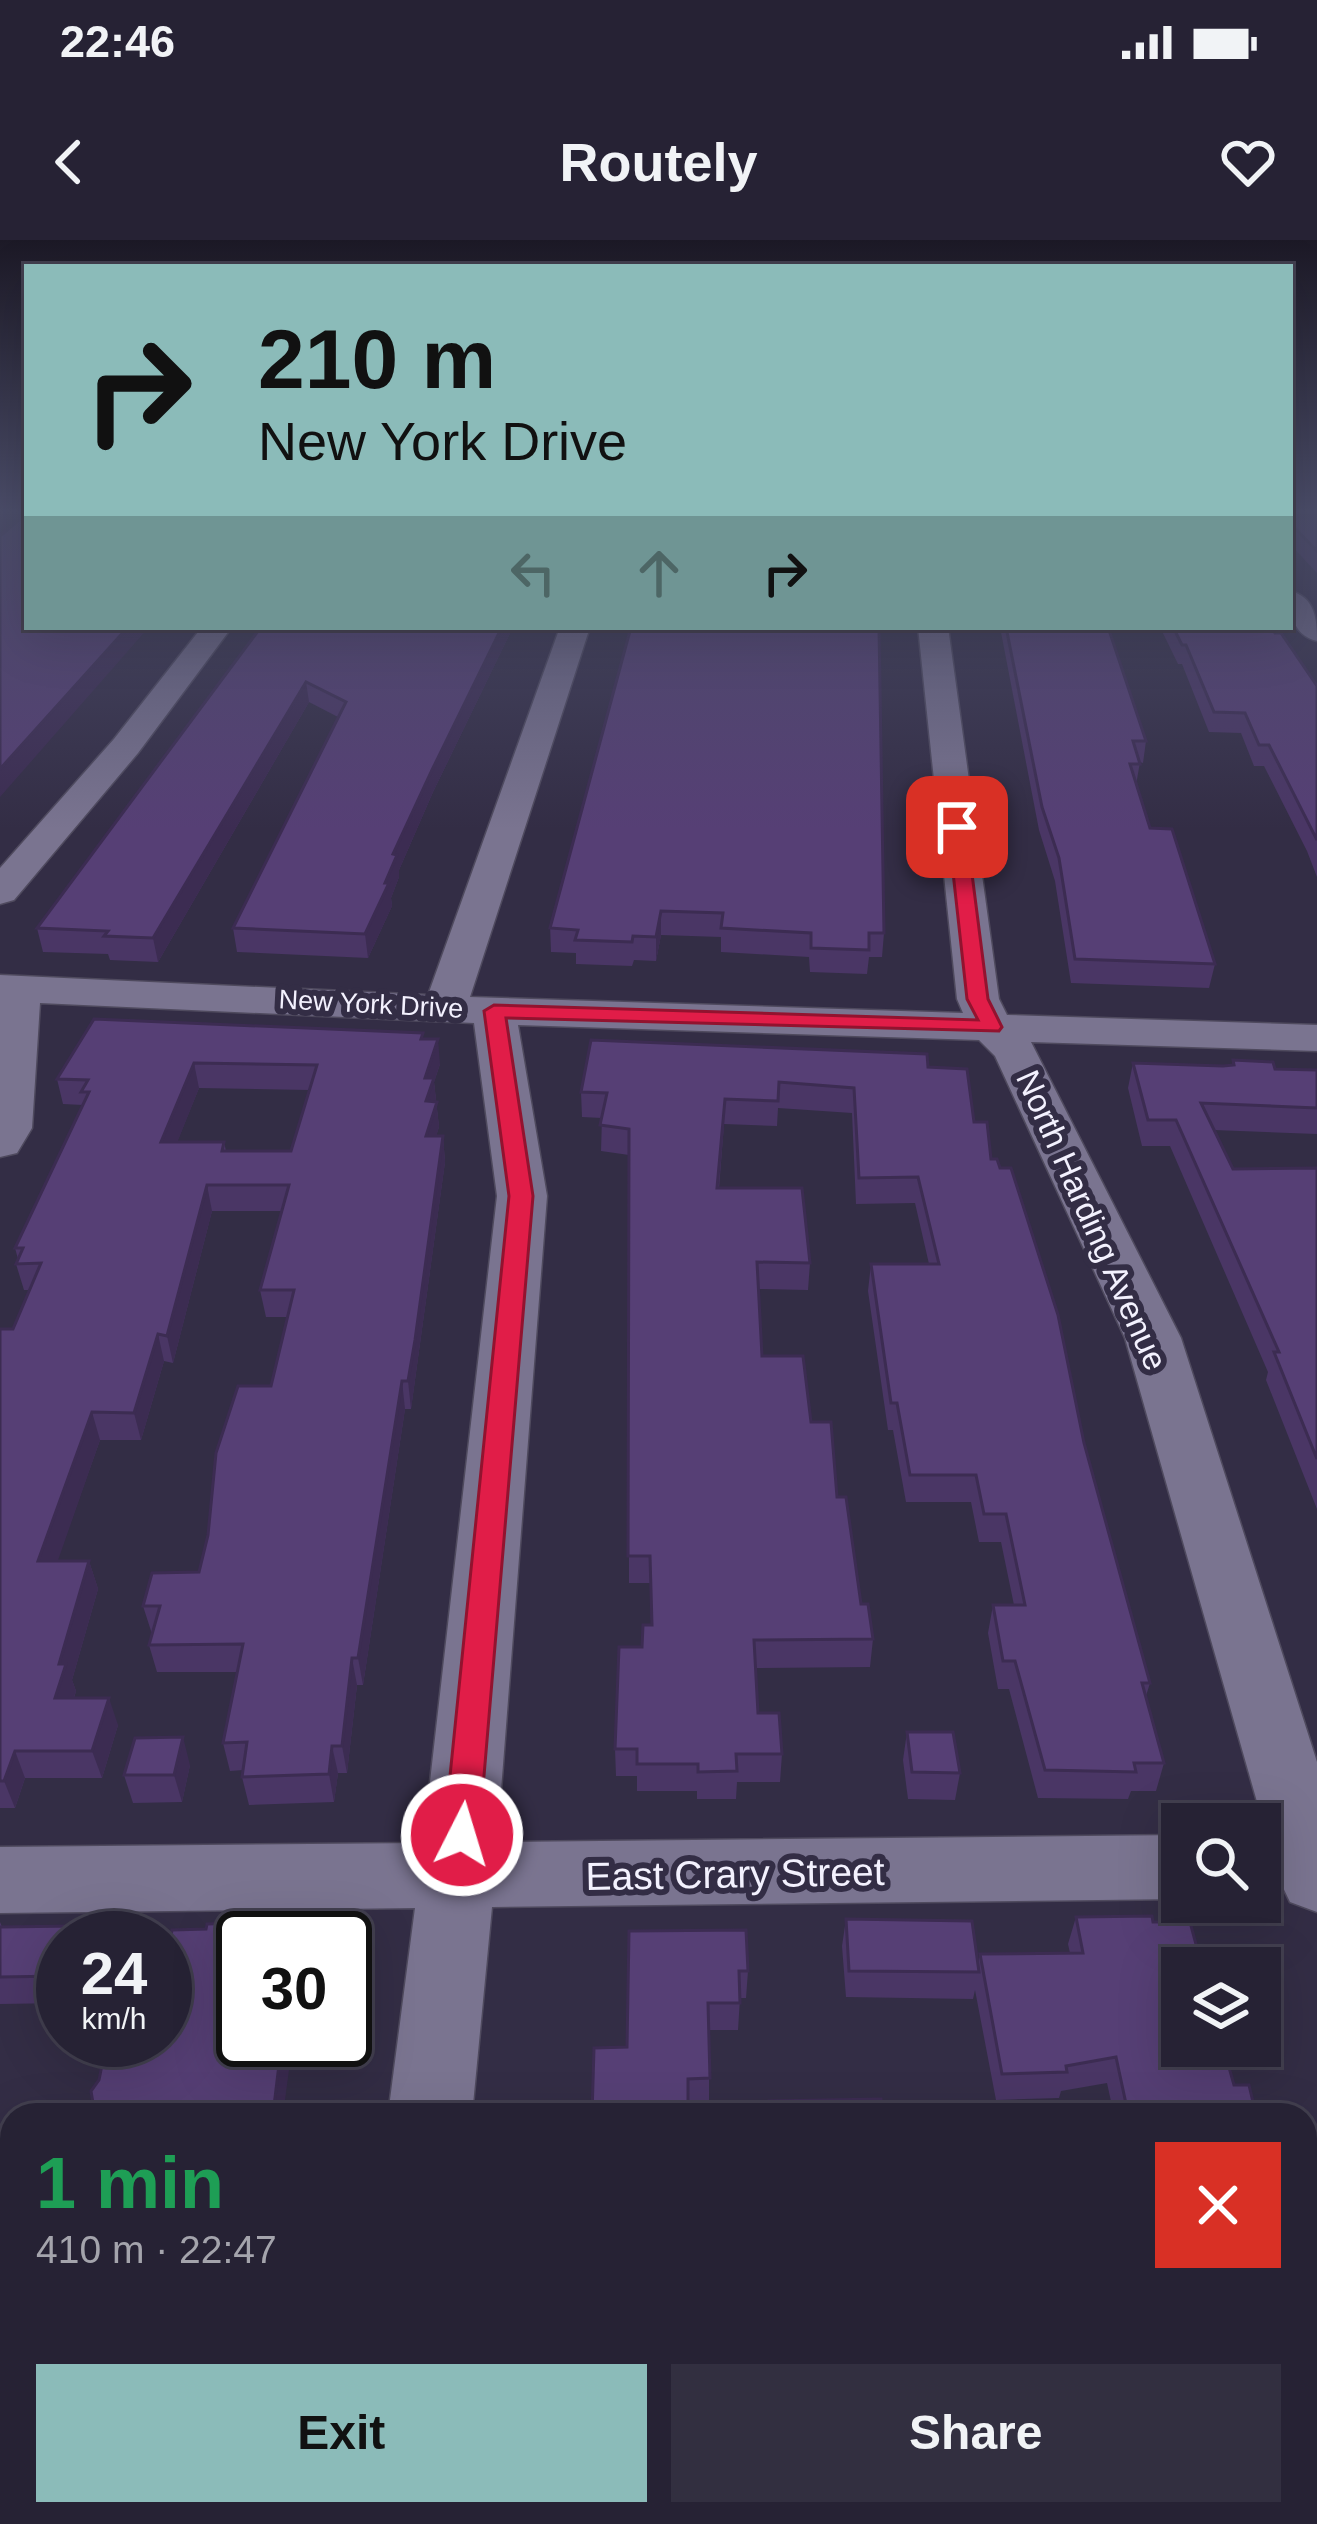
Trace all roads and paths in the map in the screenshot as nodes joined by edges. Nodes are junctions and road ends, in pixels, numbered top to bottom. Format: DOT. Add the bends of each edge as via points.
graph roads {
  1 [pos="215,630"];
  2 [pos="574,630"];
  3 [pos="933,630"];
  4 [pos="0,892"];
  5 [pos="10,989"];
  6 [pos="471,1009"];
  7 [pos="992,1027"];
  8 [pos="1317,1038"];
  9 [pos="0,1143"];
  10 [pos="1161,1868"];
  11 [pos="1302,1868"];
  12 [pos="458,1877"];
  13 [pos="0,1880"];
  14 [pos="431,2103"];
  1 -- 4 [label="street"];
  2 -- 6 [label="street" via="452,979"];
  3 -- 7 [label="street, North Harding Avenue" via="977,999"];
  5 -- 6 [label="street, New York Drive"];
  5 -- 9 [label="street" via="8,1128"];
  6 -- 7 [label="street, New York Drive"];
  6 -- 12 [label="street" via="521,1196"];
  7 -- 8 [label="street, New York Drive"];
  7 -- 11 [label="street, North Harding Avenue" via="1016,1052 1153,1338"];
  10 -- 12 [label="street, East Crary Street"];
  12 -- 13 [label="street, East Crary Street"];
  12 -- 14 [label="street"];
}
